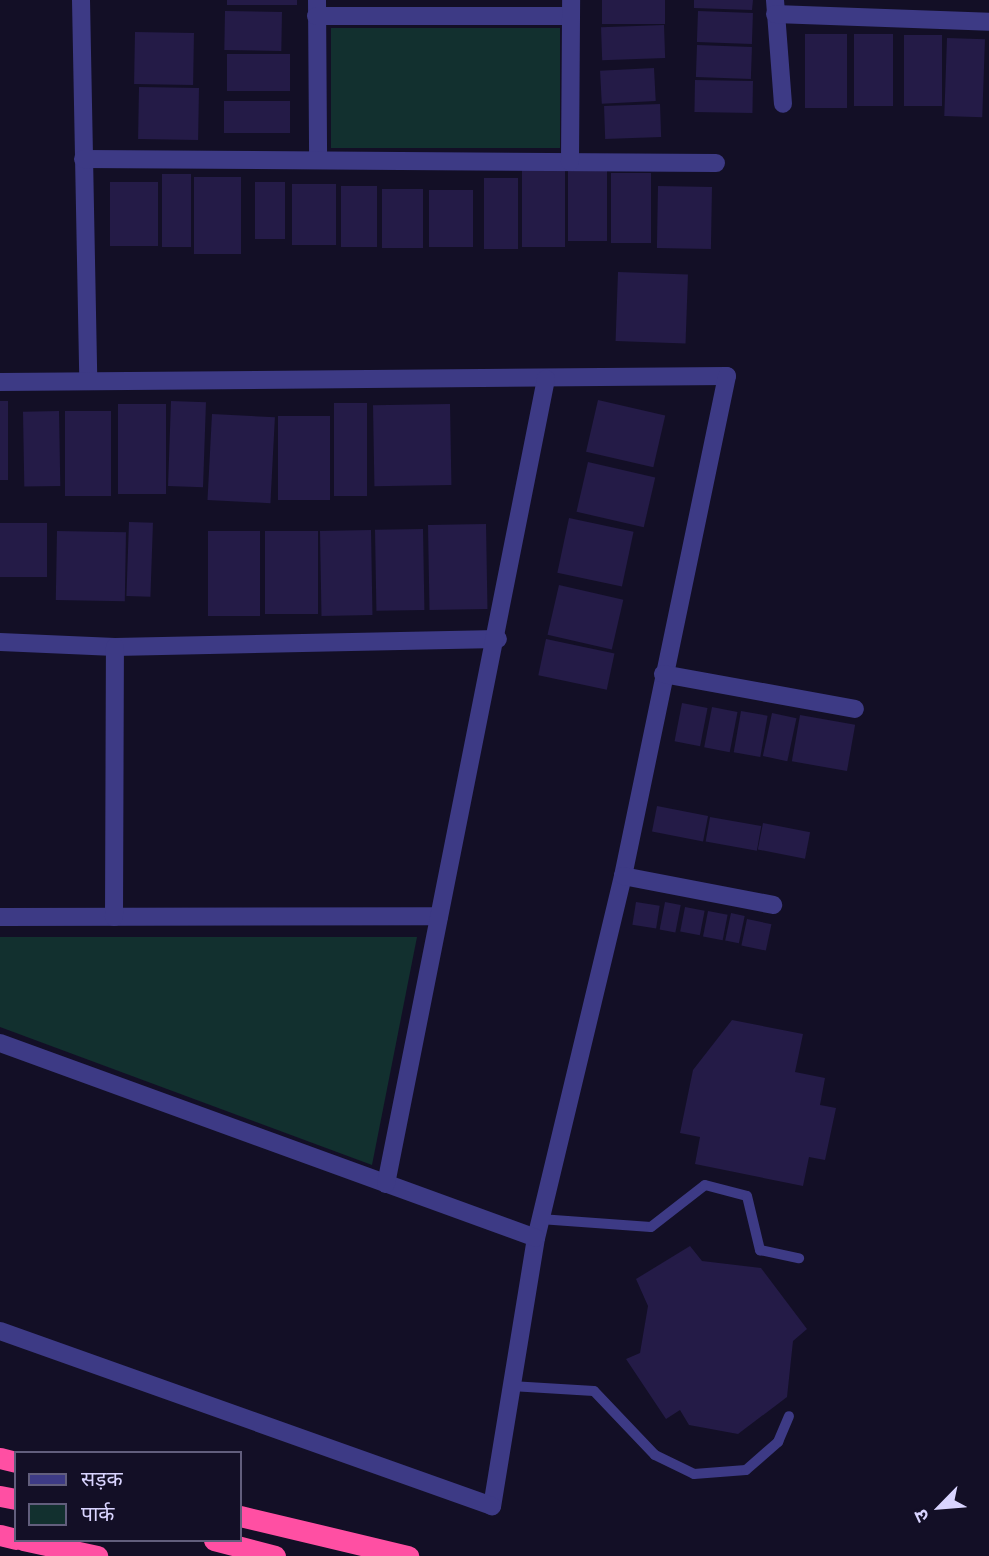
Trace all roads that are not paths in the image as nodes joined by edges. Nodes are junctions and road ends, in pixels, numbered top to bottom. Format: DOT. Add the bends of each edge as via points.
graph roads {
  1 [pos="81,0"];
  2 [pos="775,7"];
  3 [pos="317,8"];
  4 [pos="571,8"];
  5 [pos="989,22"];
  6 [pos="783,104"];
  7 [pos="318,158"];
  8 [pos="83,159"];
  9 [pos="570,162"];
  10 [pos="716,163"];
  11 [pos="546,379"];
  12 [pos="89,381"];
  13 [pos="0,382"];
  14 [pos="498,639"];
  15 [pos="0,642"];
  16 [pos="115,647"];
  17 [pos="663,674"];
  18 [pos="855,709"];
  19 [pos="623,876"];
  20 [pos="773,905"];
  21 [pos="114,916"];
  22 [pos="439,916"];
  23 [pos="0,917"];
  24 [pos="0,1042"];
  25 [pos="386,1184"];
  26 [pos="540,1219"];
  27 [pos="536,1238"];
  28 [pos="799,1258"];
  29 [pos="0,1331"];
  30 [pos="511,1386"];
  31 [pos="789,1416"];
  32 [pos="242,1516"];
  33 [pos="32,1542"];
  34 [pos="222,1542"];
  35 [pos="97,1556"];
  36 [pos="275,1556"];
  37 [pos="408,1556"];
  1 -- 8 [label="street"];
  2 -- 5 [label="street"];
  2 -- 6 [label="street"];
  3 -- 4 [label="street"];
  3 -- 7 [label="street"];
  4 -- 9 [label="street"];
  7 -- 8 [label="street"];
  7 -- 9 [label="street"];
  8 -- 12 [label="street"];
  9 -- 10 [label="street"];
  11 -- 12 [label="street"];
  11 -- 14 [label="street"];
  11 -- 17 [label="street" via="727,376"];
  12 -- 13 [label="street"];
  14 -- 16 [label="street"];
  14 -- 22 [label="street"];
  15 -- 16 [label="street"];
  16 -- 21 [label="street"];
  17 -- 18 [label="street"];
  17 -- 19 [label="street"];
  19 -- 20 [label="street"];
  19 -- 26 [label="street"];
  21 -- 22 [label="street"];
  21 -- 23 [label="street"];
  22 -- 25 [label="street"];
  24 -- 25 [label="street"];
  25 -- 27 [label="street"];
  26 -- 27 [label="street"];
  26 -- 28 [label="lane" via="651,1227 705,1185 747,1196 760,1250"];
  27 -- 30 [label="street"];
  29 -- 30 [label="street" via="492,1506"];
  30 -- 31 [label="lane" via="594,1391 655,1455 694,1474 746,1470 778,1442"];
  32 -- 37 [label="highway"];
  33 -- 35 [label="highway"];
  34 -- 36 [label="highway"];
}
